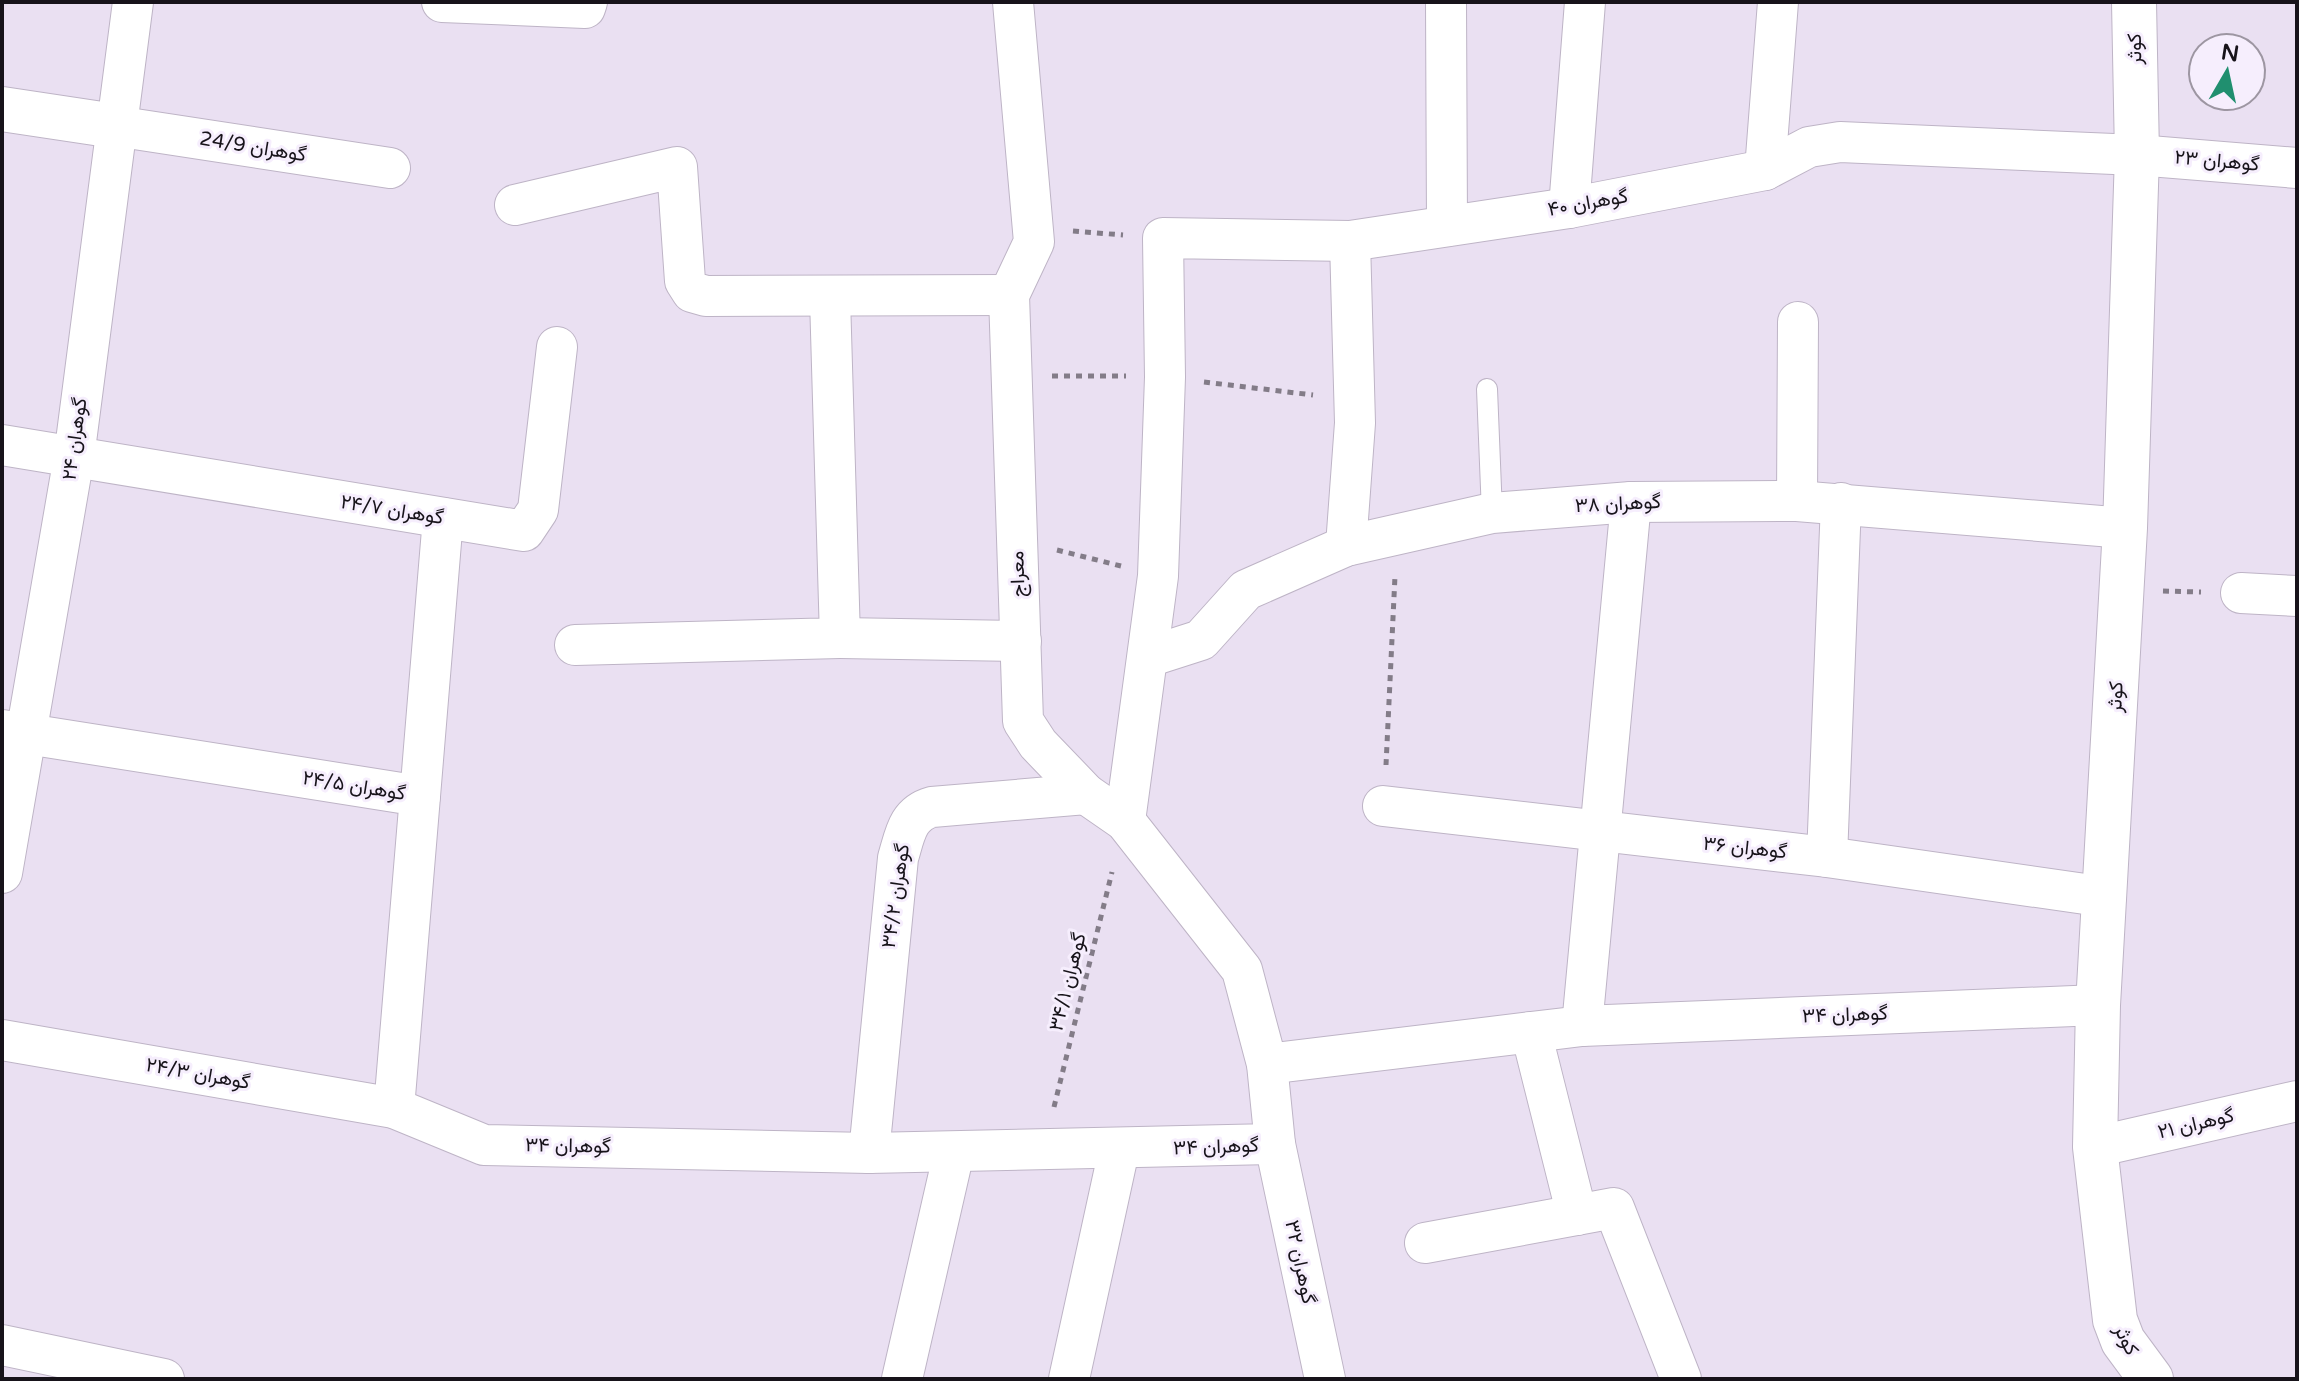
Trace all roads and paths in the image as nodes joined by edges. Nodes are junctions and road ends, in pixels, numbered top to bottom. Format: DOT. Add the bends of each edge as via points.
graph roads {
  1 [pos="133,2"];
  2 [pos="442,2"];
  3 [pos="587,2"];
  4 [pos="1013,2"];
  5 [pos="1446,2"];
  6 [pos="1585,2"];
  7 [pos="1778,2"];
  8 [pos="2134,2"];
  9 [pos="2,109"];
  10 [pos="115,126"];
  11 [pos="2137,155"];
  12 [pos="390,168"];
  13 [pos="2297,168"];
  14 [pos="1765,170"];
  15 [pos="515,205"];
  16 [pos="1569,208"];
  17 [pos="1447,226"];
  18 [pos="1033,228"];
  19 [pos="1163,238"];
  20 [pos="1350,241"];
  21 [pos="1009,295"];
  22 [pos="830,298"];
  23 [pos="1798,322"];
  24 [pos="557,347"];
  25 [pos="1487,389"];
  26 [pos="2,445"];
  27 [pos="74,457"];
  28 [pos="1797,501"];
  29 [pos="1631,502"];
  30 [pos="1841,503"];
  31 [pos="1492,513"];
  32 [pos="443,518"];
  33 [pos="2125,528"];
  34 [pos="1397,532"];
  35 [pos="1017,539"];
  36 [pos="1346,546"];
  37 [pos="1158,576"];
  38 [pos="2122,590"];
  39 [pos="2241,593"];
  40 [pos="2297,596"];
  41 [pos="840,638"];
  42 [pos="1021,641"];
  43 [pos="575,645"];
  44 [pos="1148,657"];
  45 [pos="14,732"];
  46 [pos="1086,794"];
  47 [pos="420,796"];
  48 [pos="1383,806"];
  49 [pos="1125,821"];
  50 [pos="1599,832"];
  51 [pos="1827,857"];
  52 [pos="2,873"];
  53 [pos="2106,897"];
  54 [pos="2098,1005"];
  55 [pos="1582,1026"];
  56 [pos="1531,1032"];
  57 [pos="2,1040"];
  58 [pos="1267,1064"];
  59 [pos="2297,1101"];
  60 [pos="394,1108"];
  61 [pos="1275,1144"];
  62 [pos="2095,1147"];
  63 [pos="1119,1150"];
  64 [pos="1043,1151"];
  65 [pos="954,1152"];
  66 [pos="869,1153"];
  67 [pos="1577,1215"];
  68 [pos="1425,1243"];
  69 [pos="2,1345"];
  70 [pos="164,1379"];
  71 [pos="902,1379"];
  72 [pos="1069,1379"];
  73 [pos="1325,1379"];
  74 [pos="1681,1379"];
  75 [pos="2151,1379"];
  1 -- 10 [label="street, گوهران ۲۴"];
  2 -- 3 [label="street" via="585,8"];
  4 -- 18 [label="street, معراج"];
  5 -- 17 [label="street"];
  6 -- 16 [label="street"];
  7 -- 14 [label="street"];
  8 -- 11 [label="street, کوثر"];
  9 -- 10 [label="street"];
  10 -- 12 [label="street, گوهران 24/9"];
  10 -- 27 [label="street, گوهران ۲۴"];
  11 -- 13 [label="street, گوهران ۲۳"];
  11 -- 14 [label="street, گوهران ۴۰" via="1840,142 1809,147"];
  11 -- 33 [label="street, کوثر"];
  14 -- 16 [label="street, گوهران ۴۰"];
  15 -- 22 [label="street" via="677,167 685,281 692,292"];
  16 -- 17 [label="street, گوهران ۴۰"];
  17 -- 20 [label="street, گوهران ۴۰"];
  18 -- 19 [label="path"];
  18 -- 21 [label="street, معراج" via="1034,242"];
  19 -- 20 [label="street, گوهران ۴۰"];
  19 -- 37 [label="street" via="1165,377"];
  20 -- 36 [label="street" via="1355,423"];
  21 -- 22 [label="street"];
  21 -- 35 [label="street, معراج"];
  22 -- 41 [label="street"];
  23 -- 28 [label="street"];
  24 -- 32 [label="street, گوهران ۲۴/۷" via="538,510 530,524 524,531 512,531"];
  25 -- 31 [label="lane"];
  26 -- 27 [label="street, گوهران ۲۴/۷"];
  27 -- 32 [label="street, گوهران ۲۴/۷"];
  27 -- 45 [label="street, گوهران ۲۴"];
  28 -- 29 [label="street, گوهران ۳۸"];
  28 -- 30 [label="street, گوهران ۳۸"];
  29 -- 31 [label="street, گوهران ۳۸"];
  29 -- 50 [label="street"];
  30 -- 33 [label="street, گوهران ۳۸"];
  30 -- 51 [label="street"];
  31 -- 34 [label="street, گوهران ۳۸"];
  32 -- 47 [label="street"];
  33 -- 38 [label="street, کوثر"];
  34 -- 36 [label="street, گوهران ۳۸"];
  34 -- 48 [label="path"];
  35 -- 37 [label="path"];
  35 -- 42 [label="street, معراج"];
  36 -- 44 [label="street, گوهران ۳۸" via="1246,590 1201,640"];
  37 -- 44 [label="street"];
  38 -- 39 [label="path"];
  38 -- 53 [label="street, کوثر"];
  39 -- 40 [label="street"];
  41 -- 42 [label="street"];
  41 -- 43 [label="street"];
  42 -- 46 [label="street, معراج" via="1023,721"];
  44 -- 49 [label="street"];
  45 -- 47 [label="street, گوهران ۲۴/۵"];
  45 -- 52 [label="street, گوهران ۲۴"];
  46 -- 49 [label="street, معراج"];
  46 -- 66 [label="street, گوهران ۳۴/۲" via="932,807 920,810 909,822 898,858"];
  47 -- 60 [label="street, گوهران ۲۴/۵"];
  48 -- 50 [label="street, گوهران ۳۶"];
  49 -- 58 [label="street, معراج" via="1242,970"];
  49 -- 64 [label="path, گوهران ۳۴/۱"];
  50 -- 51 [label="street, گوهران ۳۶"];
  50 -- 55 [label="street"];
  51 -- 53 [label="street, گوهران ۳۶"];
  53 -- 54 [label="street, کوثر"];
  54 -- 55 [label="street, گوهران ۳۴"];
  54 -- 62 [label="street, کوثر"];
  55 -- 56 [label="street, گوهران ۳۴"];
  56 -- 58 [label="street, گوهران ۳۴"];
  56 -- 67 [label="street"];
  57 -- 60 [label="street, گوهران ۲۴/۳"];
  58 -- 61 [label="street, گوهران ۳۴"];
  59 -- 62 [label="street, گوهران ۲۱"];
  60 -- 66 [label="street, گوهران ۳۴" via="484,1145"];
  61 -- 63 [label="street, گوهران ۳۴"];
  61 -- 73 [label="street, گوهران ۳۲"];
  62 -- 75 [label="street, کوثر" via="2115,1320 2123,1341"];
  63 -- 64 [label="street, گوهران ۳۴"];
  63 -- 72 [label="street"];
  64 -- 65 [label="street, گوهران ۳۴"];
  65 -- 66 [label="street, گوهران ۳۴"];
  65 -- 71 [label="street"];
  67 -- 68 [label="street"];
  67 -- 74 [label="street" via="1614,1208"];
  69 -- 70 [label="street"];
}
